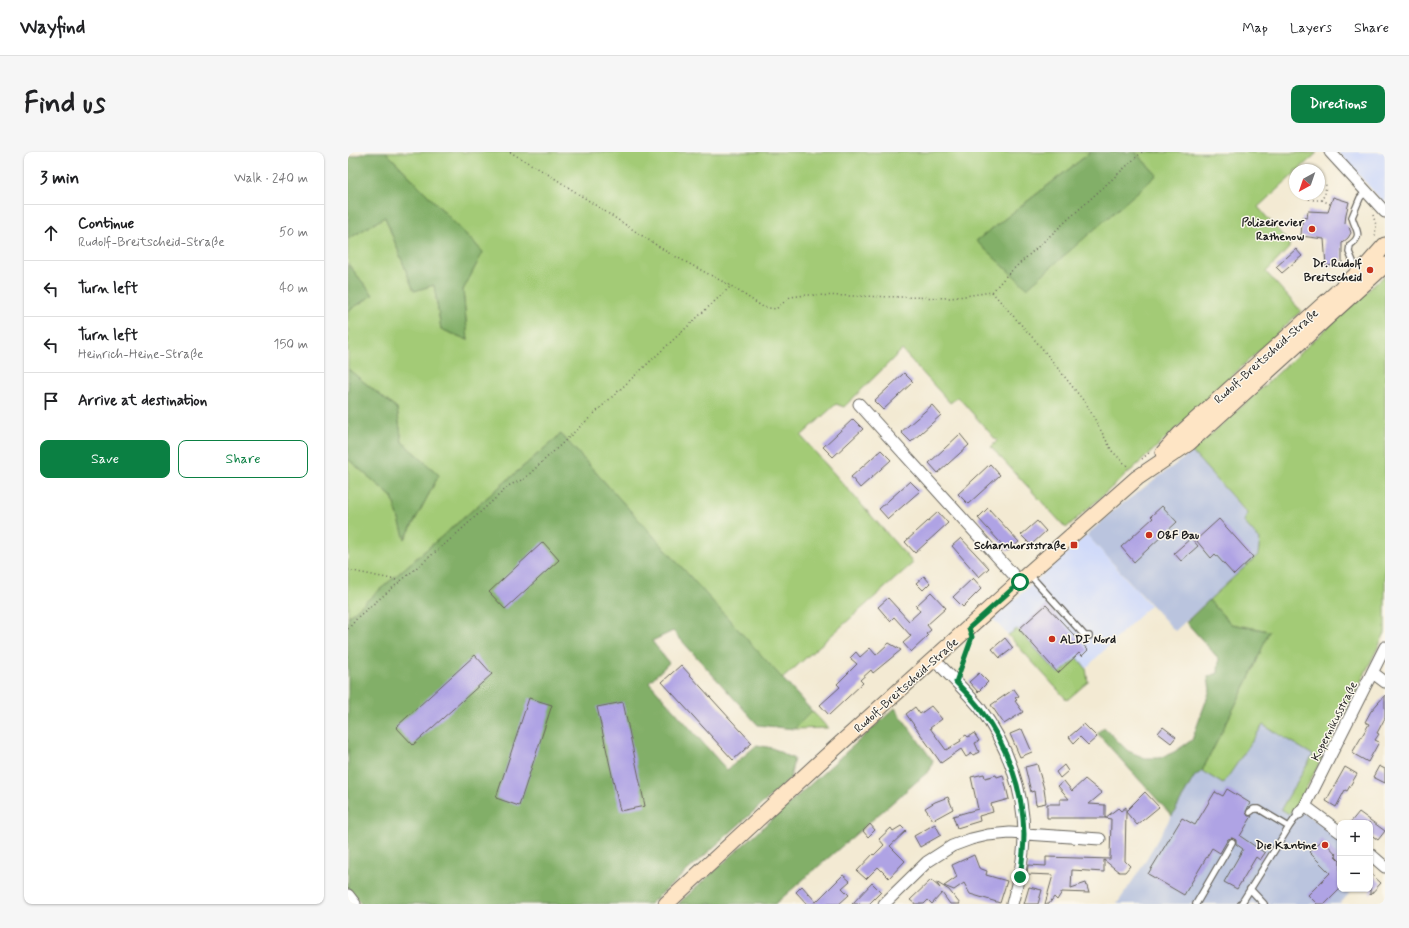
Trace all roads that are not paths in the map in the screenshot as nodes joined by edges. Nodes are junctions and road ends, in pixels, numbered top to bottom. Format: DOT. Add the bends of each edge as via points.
graph roads {
  1 [pos="1330,152"];
  2 [pos="1365,192"];
  3 [pos="1385,212"];
  4 [pos="1385,245"];
  5 [pos="1385,265"];
  6 [pos="1357,272"];
  7 [pos="859,404"];
  8 [pos="1143,473"];
  9 [pos="1024,578"];
  10 [pos="1089,636"];
  11 [pos="1385,647"];
  12 [pos="934,660"];
  13 [pos="1373,673"];
  14 [pos="1385,682"];
  15 [pos="1302,810"];
  16 [pos="1250,812"];
  17 [pos="1288,827"];
  18 [pos="1337,830"];
  19 [pos="1024,834"];
  20 [pos="1100,839"];
  21 [pos="1232,842"];
  22 [pos="1372,856"];
  23 [pos="1385,867"];
  24 [pos="1250,890"];
  25 [pos="348,896"];
  26 [pos="355,904"];
  27 [pos="666,904"];
  28 [pos="884,904"];
  29 [pos="1012,904"];
  30 [pos="1196,904"];
  31 [pos="1241,904"];
  32 [pos="1264,904"];
  1 -- 2 [label="street"];
  2 -- 3 [label="street"];
  2 -- 6 [label="lane" via="1352,217 1358,235 1350,245 1349,252"];
  4 -- 6 [label="street, Rudolf-Breitscheid-Straße"];
  5 -- 8 [label="street, Rudolf-Breitscheid-Straße" via="1189,442"];
  6 -- 8 [label="street, Rudolf-Breitscheid-Straße" via="1180,434"];
  7 -- 9 [label="street"];
  8 -- 9 [label="street, Rudolf-Breitscheid-Straße"];
  9 -- 10 [label="lane" via="1085,636"];
  9 -- 12 [label="street, Rudolf-Breitscheid-Straße"];
  11 -- 13 [label="street, Kopernikusstraße"];
  12 -- 19 [label="street" via="979,708 998,737 1017,782"];
  12 -- 27 [label="street, Rudolf-Breitscheid-Straße"];
  13 -- 14 [label="street"];
  13 -- 15 [label="street, Kopernikusstraße"];
  15 -- 17 [label="lane"];
  15 -- 18 [label="street"];
  16 -- 17 [label="lane" via="1254,808 1259,809"];
  17 -- 24 [label="lane"];
  19 -- 20 [label="street"];
  19 -- 28 [label="street" via="988,835 952,846 927,862"];
  19 -- 29 [label="street" via="1020,877"];
  21 -- 30 [label="lane"];
  22 -- 23 [label="street"];
  24 -- 31 [label="lane"];
  24 -- 32 [label="lane"];
  25 -- 26 [label="street"];
}
